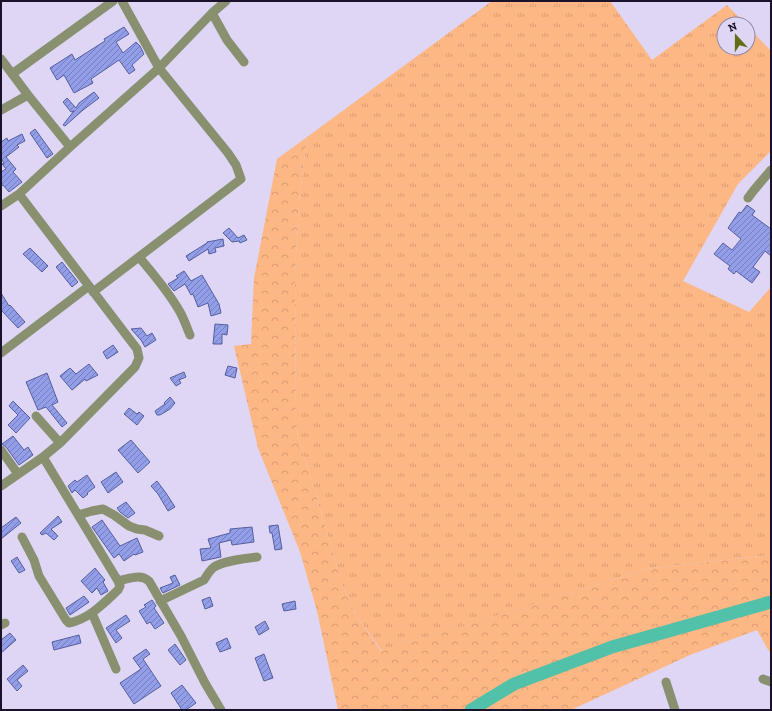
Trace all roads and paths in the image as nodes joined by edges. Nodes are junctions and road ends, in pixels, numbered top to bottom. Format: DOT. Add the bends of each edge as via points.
graph roads {
  1 [pos="113,1"];
  2 [pos="122,1"];
  3 [pos="226,1"];
  4 [pos="212,13"];
  5 [pos="1,60"];
  6 [pos="244,62"];
  7 [pos="159,68"];
  8 [pos="12,74"];
  9 [pos="28,95"];
  10 [pos="1,110"];
  11 [pos="70,147"];
  12 [pos="771,170"];
  13 [pos="19,194"];
  14 [pos="748,198"];
  15 [pos="1,206"];
  16 [pos="139,257"];
  17 [pos="91,289"];
  18 [pos="190,335"];
  19 [pos="2,350"];
  20 [pos="36,416"];
  21 [pos="60,443"];
  22 [pos="1,450"];
  23 [pos="43,457"];
  24 [pos="18,474"];
  25 [pos="1,486"];
  26 [pos="78,515"];
  27 [pos="159,536"];
  28 [pos="22,537"];
  29 [pos="257,557"];
  30 [pos="118,581"];
  31 [pos="160,601"];
  32 [pos="92,613"];
  33 [pos="116,669"];
  34 [pos="666,682"];
  35 [pos="221,710"];
  36 [pos="676,710"];
  1 -- 8 [label="street"];
  2 -- 7 [label="street"];
  3 -- 4 [label="street"];
  4 -- 6 [label="street" via="227,40"];
  4 -- 7 [label="street"];
  5 -- 8 [label="street"];
  7 -- 11 [label="street"];
  7 -- 16 [label="street" via="228,153 241,179"];
  8 -- 9 [label="street"];
  9 -- 10 [label="street"];
  9 -- 11 [label="street"];
  11 -- 13 [label="street"];
  12 -- 14 [label="street"];
  13 -- 15 [label="street"];
  13 -- 17 [label="street"];
  16 -- 17 [label="street"];
  16 -- 18 [label="street" via="172,298"];
  17 -- 19 [label="street"];
  17 -- 21 [label="street" via="137,349 139,358 135,367"];
  20 -- 21 [label="street"];
  21 -- 23 [label="street"];
  22 -- 24 [label="street"];
  23 -- 24 [label="street"];
  23 -- 26 [label="street"];
  24 -- 25 [label="street"];
  26 -- 27 [label="street" via="103,509 129,526"];
  26 -- 30 [label="street"];
  28 -- 32 [label="street" via="40,576 66,620 69,623 73,622"];
  29 -- 31 [label="street" via="228,562 213,568 204,580"];
  30 -- 31 [label="street" via="144,578 149,581"];
  30 -- 32 [label="street" via="118,590"];
  31 -- 35 [label="street"];
  32 -- 33 [label="street"];
  34 -- 36 [label="street"];
}
